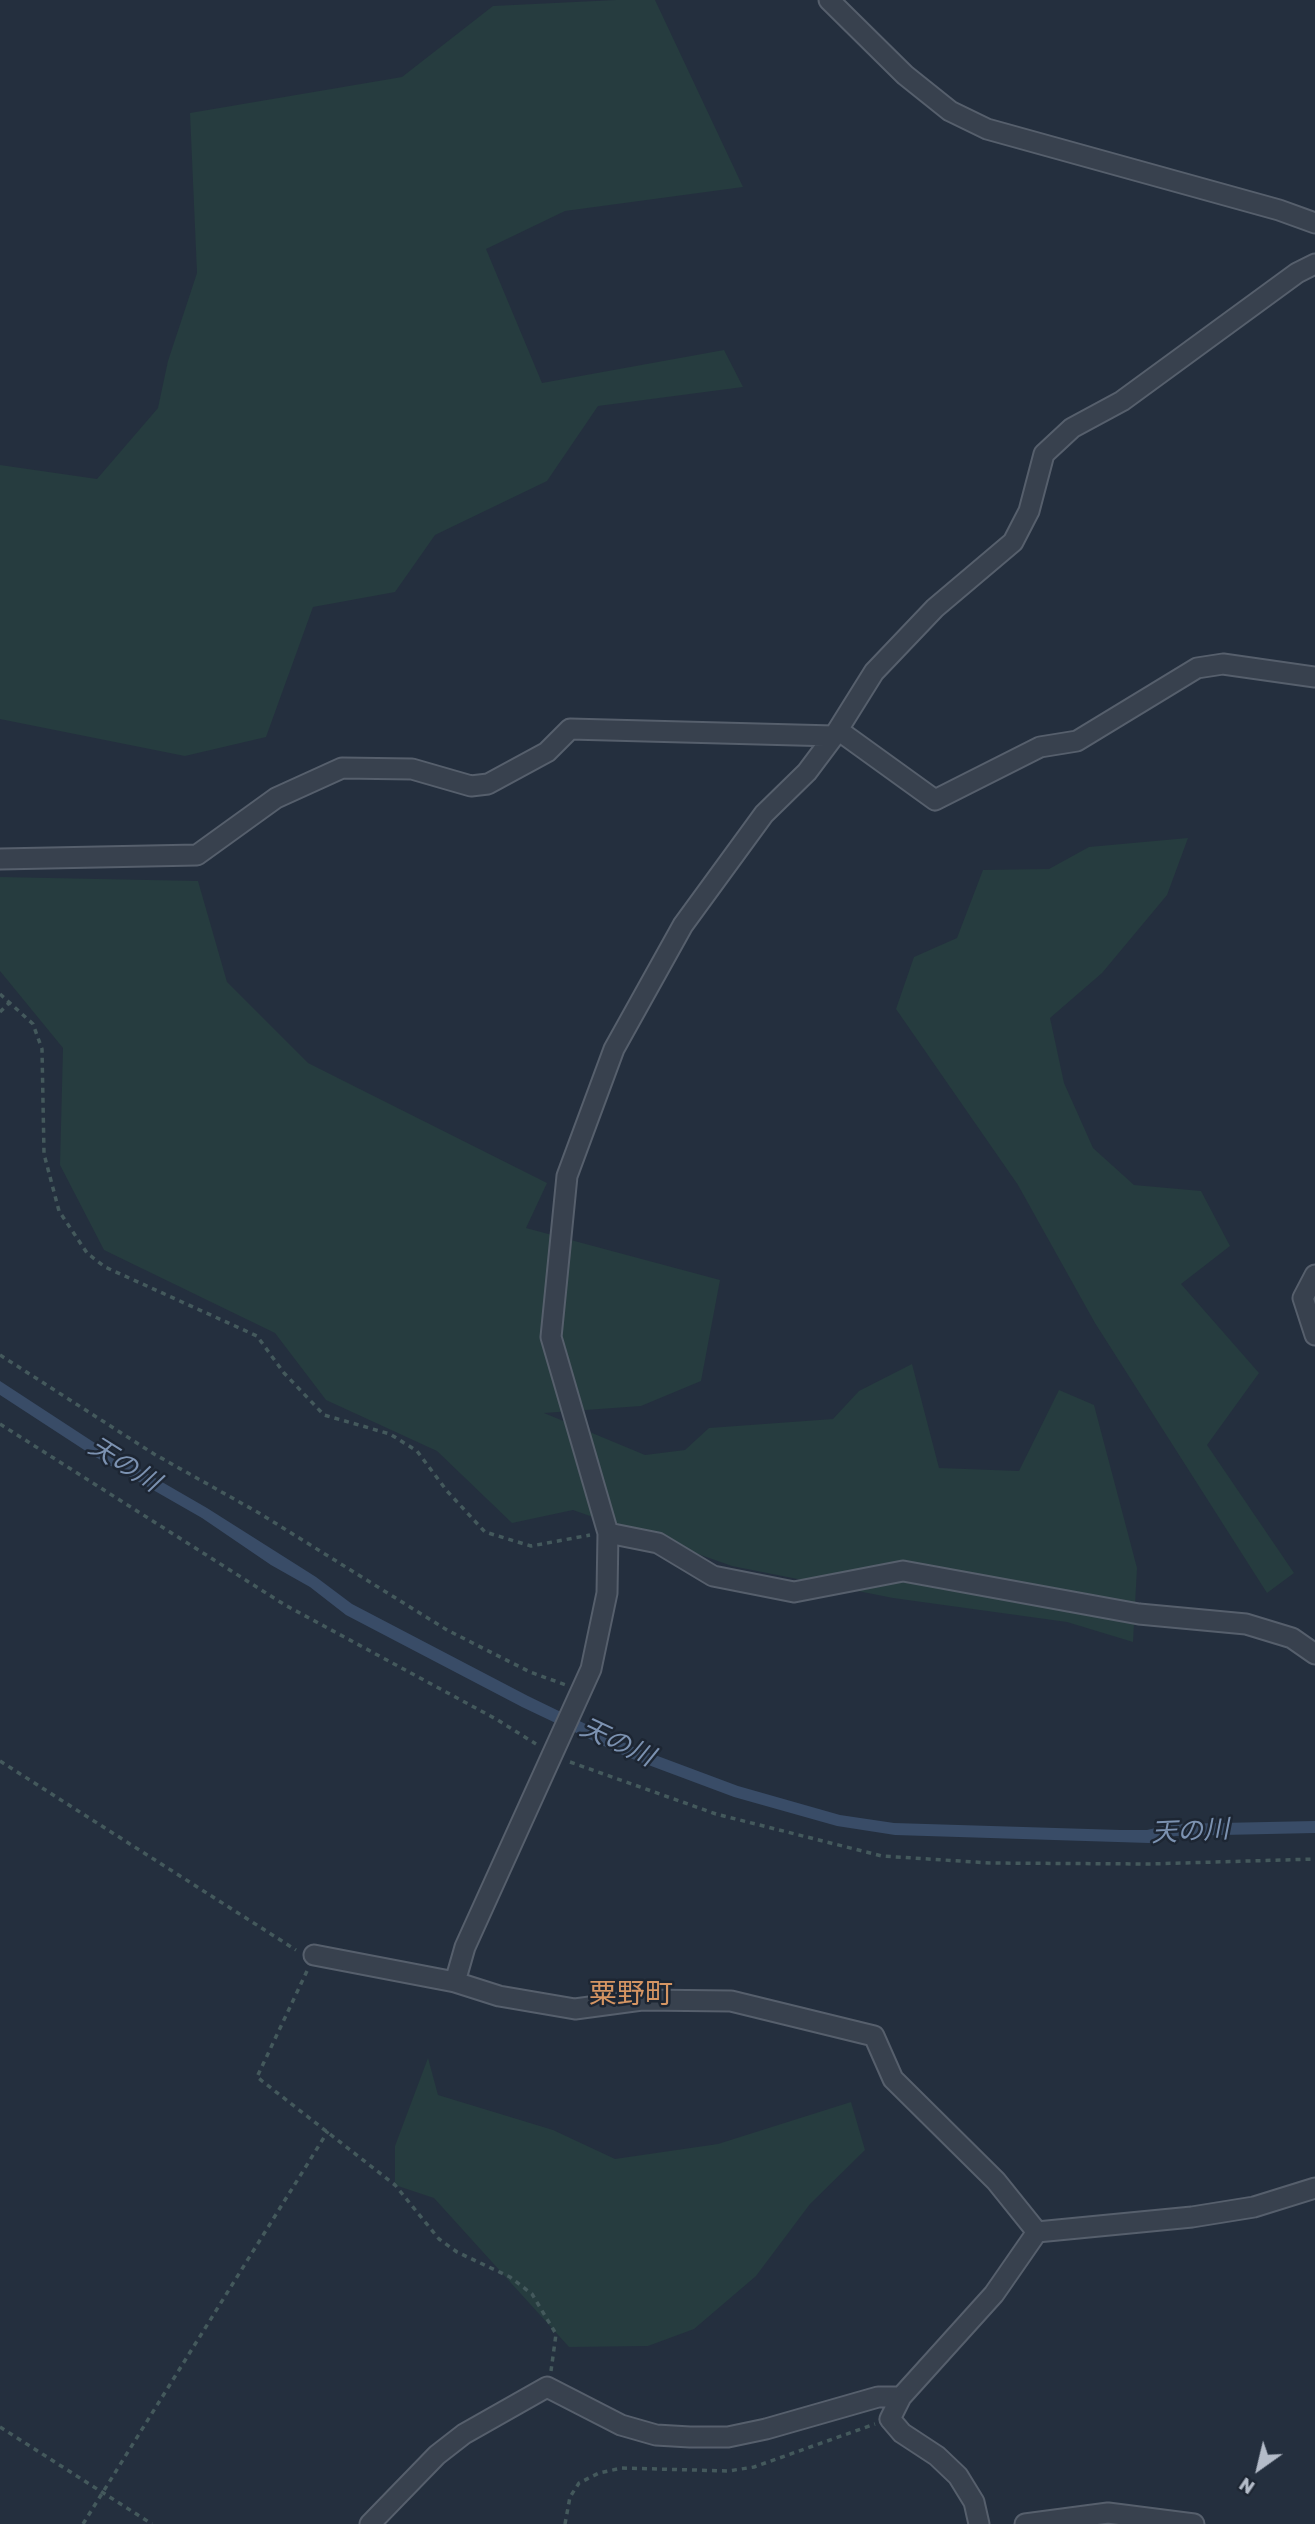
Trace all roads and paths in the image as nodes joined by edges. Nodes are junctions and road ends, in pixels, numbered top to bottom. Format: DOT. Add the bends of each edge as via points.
graph roads {
  1 [pos="829,0"];
  2 [pos="1315,223"];
  3 [pos="1315,264"];
  4 [pos="1315,677"];
  5 [pos="836,733"];
  6 [pos="0,859"];
  7 [pos="0,994"];
  8 [pos="10,1002"];
  9 [pos="0,1012"];
  10 [pos="1315,1275"];
  11 [pos="1315,1335"];
  12 [pos="0,1355"];
  13 [pos="0,1424"];
  14 [pos="608,1533"];
  15 [pos="1315,1654"];
  16 [pos="580,1694"];
  17 [pos="553,1748"];
  18 [pos="0,1762"];
  19 [pos="1315,1859"];
  20 [pos="314,1955"];
  21 [pos="455,1982"];
  22 [pos="329,2130"];
  23 [pos="1315,2188"];
  24 [pos="1037,2232"];
  25 [pos="547,2387"];
  26 [pos="901,2397"];
  27 [pos="890,2419"];
  28 [pos="0,2427"];
  29 [pos="103,2492"];
  30 [pos="83,2524"];
  31 [pos="152,2524"];
  32 [pos="370,2524"];
  33 [pos="565,2524"];
  34 [pos="979,2524"];
  35 [pos="1025,2524"];
  36 [pos="1194,2524"];
  1 -- 2 [label="street" via="905,75 950,111 987,129"];
  3 -- 5 [label="street" via="1122,401 1072,428 1044,454 1029,511 1013,541 935,608 874,672"];
  4 -- 5 [label="street" via="1223,664 1197,668 1077,741 1040,747 935,800"];
  5 -- 6 [label="street" via="570,729 547,752 488,783 471,786 412,769 342,768 276,798 197,855"];
  5 -- 14 [label="street" via="807,772 764,814 683,925 614,1049 568,1176 551,1337"];
  7 -- 8 [label="path"];
  8 -- 9 [label="path"];
  8 -- 14 [label="path" via="33,1024 42,1049 44,1153 59,1211 88,1253 105,1267 257,1336 324,1415 390,1434 417,1451 485,1532 531,1546"];
  10 -- 11 [label="street" via="1303,1298"];
  12 -- 16 [label="path" via="154,1454 447,1630"];
  13 -- 17 [label="path" via="285,1605"];
  14 -- 15 [label="street" via="658,1543 713,1576 794,1592 903,1571 1139,1614 1246,1624 1292,1639"];
  14 -- 16 [label="street" via="607,1593 591,1670"];
  16 -- 17 [label="street"];
  17 -- 19 [label="path" via="716,1814 882,1856 990,1863"];
  17 -- 21 [label="street" via="465,1947"];
  18 -- 20 [label="path" via="292,1949"];
  20 -- 21 [label="street"];
  20 -- 22 [label="path" via="257,2077"];
  21 -- 24 [label="street" via="499,1996 575,2009 642,2000 731,2001 874,2036 892,2079 996,2181"];
  22 -- 25 [label="path" via="406,2195 439,2239 532,2294 556,2334 556,2355"];
  22 -- 29 [label="path"];
  23 -- 24 [label="street" via="1254,2207 1192,2217"];
  24 -- 26 [label="street" via="994,2294"];
  25 -- 26 [label="street" via="621,2425 656,2435 690,2437 728,2437 878,2397"];
  25 -- 32 [label="street" via="464,2434 437,2455"];
  26 -- 27 [label="street"];
  27 -- 33 [label="path" via="754,2467 729,2471 622,2468 598,2473 579,2483 570,2497"];
  27 -- 34 [label="street" via="958,2476 974,2502"];
  28 -- 29 [label="path"];
  29 -- 30 [label="path"];
  29 -- 31 [label="path"];
  35 -- 36 [label="street" via="1108,2513"];
}
